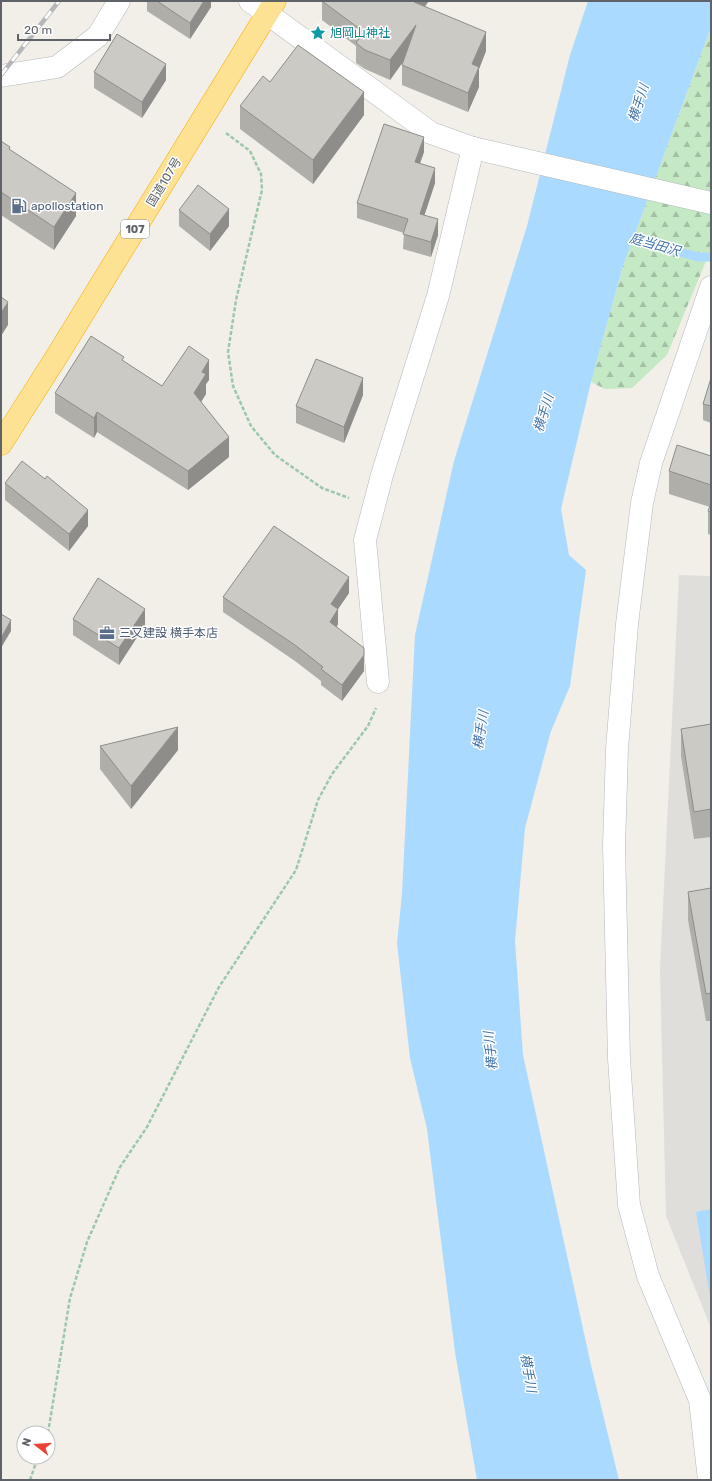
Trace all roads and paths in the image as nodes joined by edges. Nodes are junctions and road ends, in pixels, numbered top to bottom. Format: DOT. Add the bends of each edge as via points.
graph roads {
  1 [pos="120,1"];
  2 [pos="264,5"];
  3 [pos="1,76"];
  4 [pos="204,117"];
  5 [pos="473,148"];
  6 [pos="711,203"];
  7 [pos="711,288"];
  8 [pos="1,444"];
  9 [pos="374,508"];
  10 [pos="378,682"];
  11 [pos="706,1406"];
  12 [pos="49,1425"];
  13 [pos="35,1465"];
  14 [pos="30,1480"];
  15 [pos="709,1480"];
  1 -- 3 [label="street" via="98,36 57,67"];
  2 -- 4 [label="highway, 国道107号 / 107"];
  2 -- 5 [label="street" via="431,133"];
  4 -- 8 [label="highway, 国道107号 / 107"];
  4 -- 9 [label="path" via="250,151 261,174 262,190 236,300 228,352 233,386 251,426 275,455 322,488"];
  5 -- 6 [label="street"];
  5 -- 9 [label="street" via="438,296"];
  7 -- 11 [label="street" via="651,463 642,503 625,640 616,749 614,846 620,1059 629,1205 648,1276"];
  9 -- 10 [label="street" via="365,540"];
  10 -- 12 [label="path" via="378,704 368,726 332,774 318,800 296,870 219,987 147,1126 120,1167 87,1242 70,1298"];
  11 -- 15 [label="street"];
  13 -- 14 [label="path"];
}
